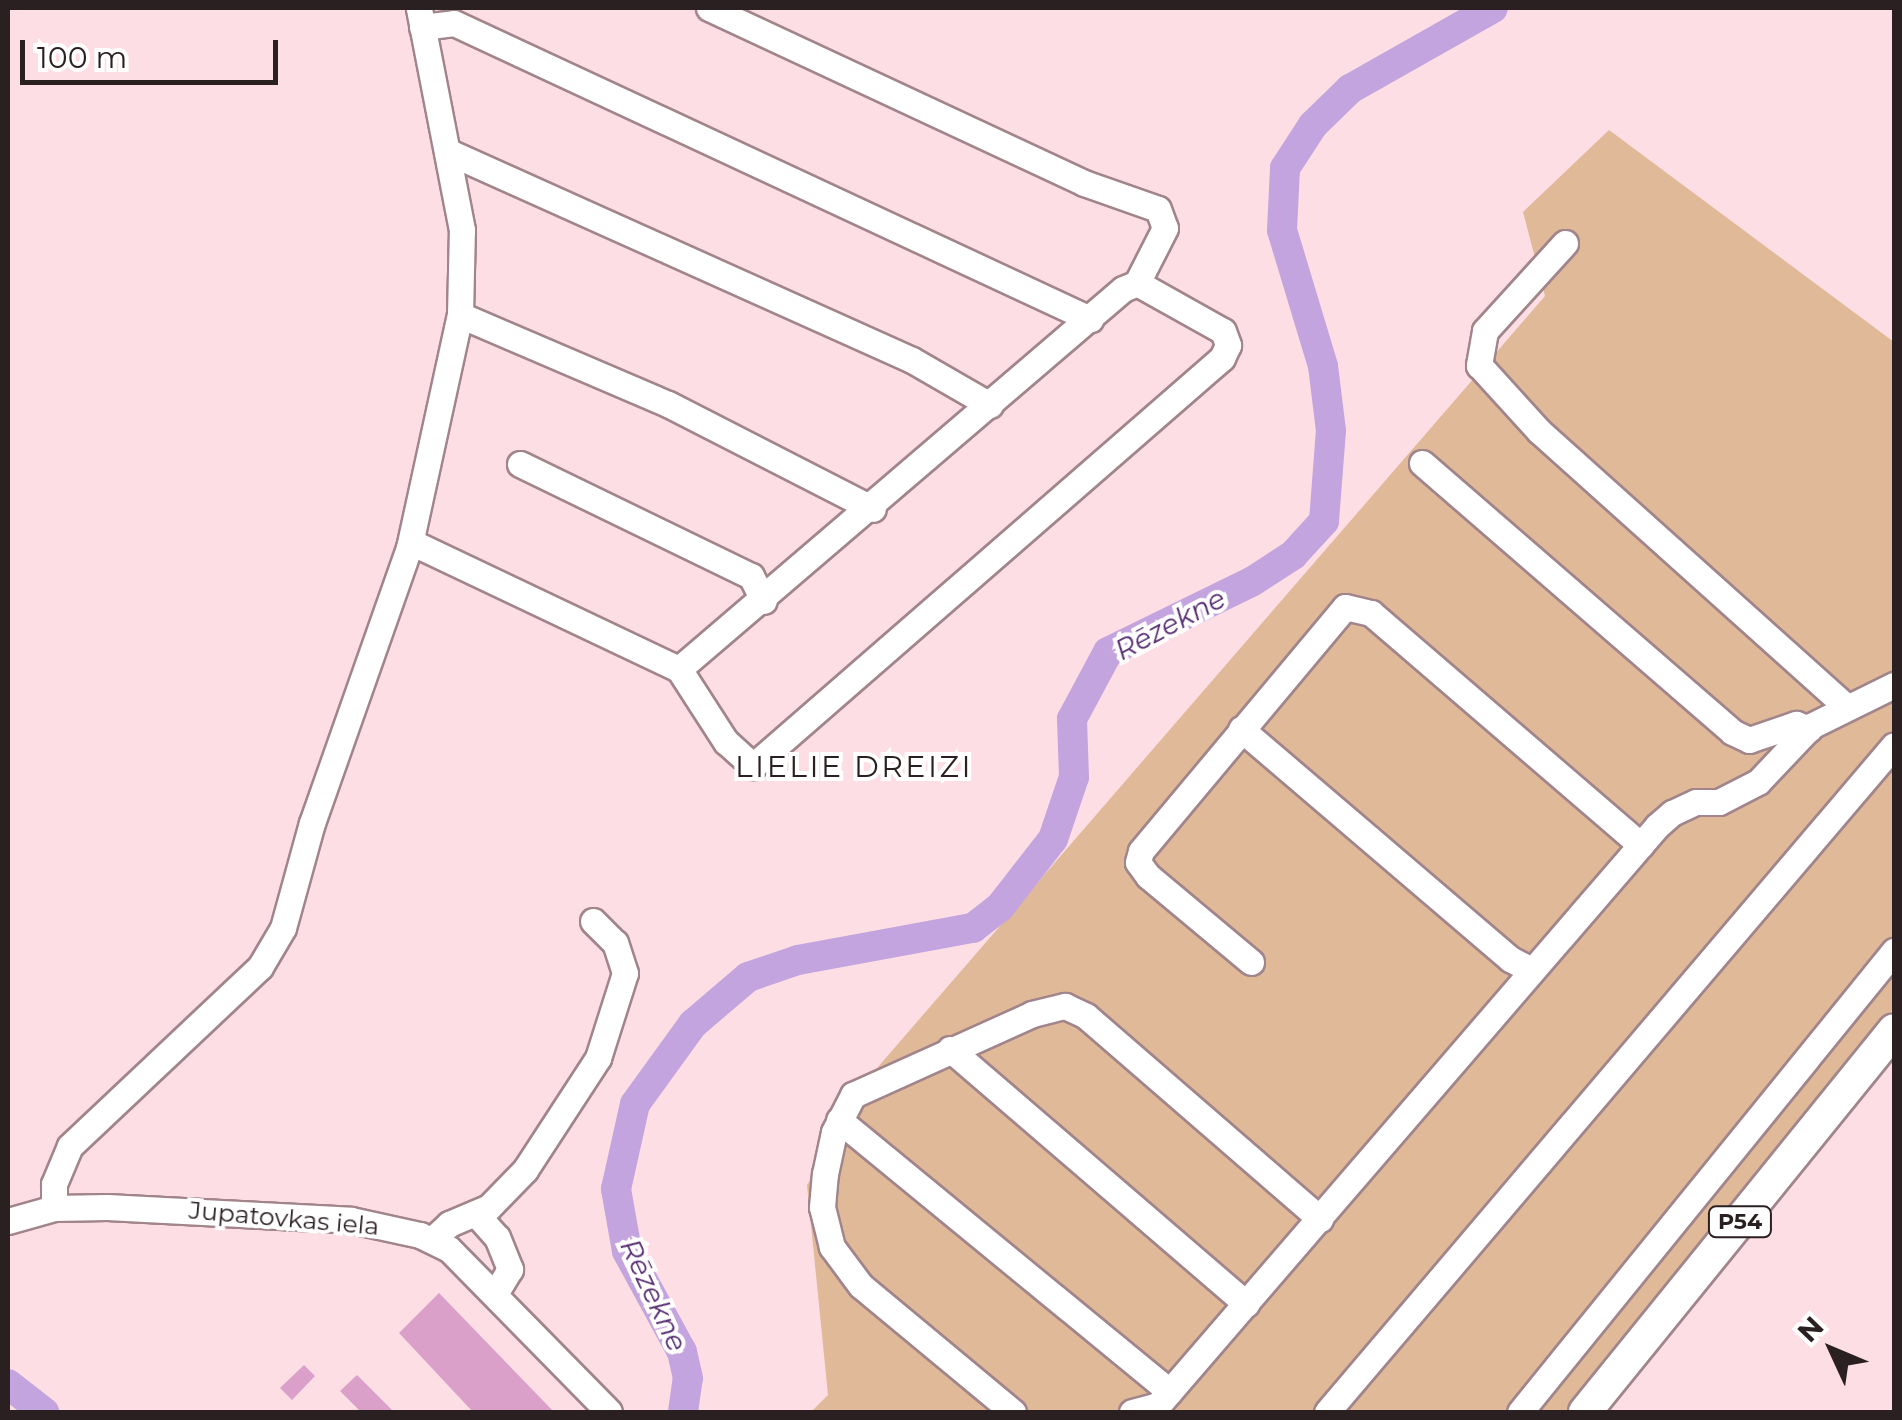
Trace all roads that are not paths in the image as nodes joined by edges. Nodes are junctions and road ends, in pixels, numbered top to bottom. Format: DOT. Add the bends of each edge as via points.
graph roads {
  1 [pos="710,8"];
  2 [pos="420,17"];
  3 [pos="451,153"];
  4 [pos="1565,243"];
  5 [pos="1137,283"];
  6 [pos="460,315"];
  7 [pos="1090,319"];
  8 [pos="990,405"];
  9 [pos="1422,463"];
  10 [pos="520,464"];
  11 [pos="873,509"];
  12 [pos="411,542"];
  13 [pos="764,601"];
  14 [pos="679,669"];
  15 [pos="1894,685"];
  16 [pos="1844,706"];
  17 [pos="1241,728"];
  18 [pos="1809,729"];
  19 [pos="1894,745"];
  20 [pos="1641,845"];
  21 [pos="593,921"];
  22 [pos="1894,951"];
  23 [pos="1251,962"];
  24 [pos="1532,970"];
  25 [pos="1894,1030"];
  26 [pos="950,1049"];
  27 [pos="839,1120"];
  28 [pos="54,1208"];
  29 [pos="476,1214"];
  30 [pos="1320,1219"];
  31 [pos="8,1221"];
  32 [pos="432,1240"];
  33 [pos="495,1294"];
  34 [pos="1246,1304"];
  35 [pos="1170,1392"];
  36 [pos="609,1412"];
  37 [pos="1013,1412"];
  38 [pos="1132,1412"];
  39 [pos="1327,1412"];
  40 [pos="1520,1412"];
  41 [pos="1584,1412"];
  1 -- 5 [label="street" via="1084,183 1158,210 1165,228"];
  2 -- 3 [label="street"];
  2 -- 7 [label="street" via="454,23 988,266"];
  3 -- 6 [label="street" via="462,230"];
  3 -- 8 [label="street" via="912,360"];
  4 -- 16 [label="street" via="1485,331 1479,365 1539,432"];
  5 -- 7 [label="street"];
  5 -- 14 [label="street" via="1223,331 1228,345 1222,358 753,766 726,742"];
  6 -- 11 [label="street" via="668,404"];
  6 -- 12 [label="street"];
  7 -- 8 [label="street"];
  8 -- 11 [label="street"];
  9 -- 18 [label="street" via="1732,732 1748,740 1796,724"];
  10 -- 13 [label="street" via="752,576"];
  11 -- 13 [label="street"];
  12 -- 14 [label="street"];
  12 -- 28 [label="street" via="312,823 283,928 260,967 70,1146 54,1184"];
  13 -- 14 [label="street"];
  15 -- 16 [label="street"];
  16 -- 18 [label="street"];
  17 -- 20 [label="street" via="1345,608 1362,606"];
  17 -- 23 [label="street" via="1149,838 1138,862"];
  17 -- 24 [label="street" via="1510,959"];
  18 -- 20 [label="street" via="1758,782 1719,802 1696,802 1672,813"];
  19 -- 39 [label="street"];
  20 -- 24 [label="street"];
  21 -- 29 [label="street" via="616,943 626,973 598,1058 526,1170"];
  22 -- 40 [label="street"];
  24 -- 30 [label="street"];
  25 -- 41 [label="main road, P54"];
  26 -- 27 [label="street" via="852,1095"];
  26 -- 30 [label="street" via="1053,1006 1076,1009"];
  26 -- 34 [label="street"];
  27 -- 35 [label="street"];
  27 -- 37 [label="street" via="822,1207 832,1248 861,1286"];
  28 -- 31 [label="street, Jupatovkas iela"];
  28 -- 32 [label="street, Jupatovkas iela" via="272,1213 383,1225"];
  29 -- 32 [label="street" via="449,1224"];
  29 -- 33 [label="street" via="497,1236 510,1269"];
  30 -- 34 [label="street"];
  32 -- 33 [label="street, Jupatovkas iela"];
  33 -- 36 [label="street, Jupatovkas iela"];
  34 -- 35 [label="street"];
  35 -- 38 [label="street" via="1158,1405"];
}
